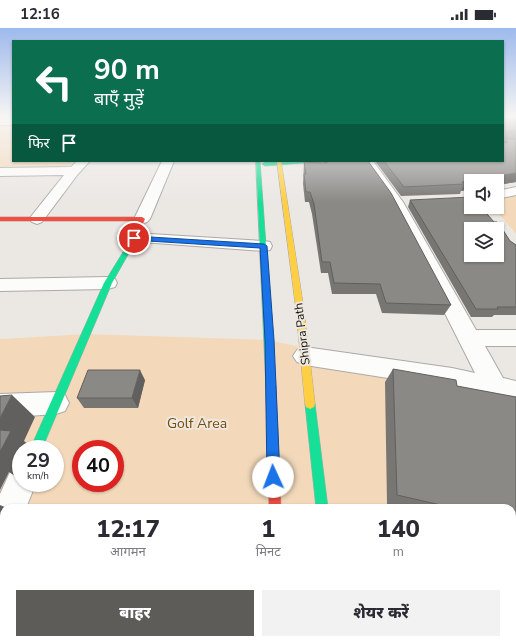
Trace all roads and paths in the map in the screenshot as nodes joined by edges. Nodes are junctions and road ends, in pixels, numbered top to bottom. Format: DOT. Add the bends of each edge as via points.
graph roads {
  1 [pos="83,162"];
  2 [pos="168,162"];
  3 [pos="258,162"];
  4 [pos="279,162"];
  5 [pos="368,162"];
  6 [pos="74,171"];
  7 [pos="0,172"];
  8 [pos="516,191"];
  9 [pos="504,194"];
  10 [pos="0,219"];
  11 [pos="142,219"];
  12 [pos="37,220"];
  13 [pos="134,238"];
  14 [pos="264,246"];
  15 [pos="108,283"];
  16 [pos="0,285"];
  17 [pos="469,338"];
  18 [pos="516,338"];
  19 [pos="305,356"];
  20 [pos="506,390"];
  21 [pos="56,403"];
  22 [pos="0,406"];
  23 [pos="40,440"];
  24 [pos="17,492"];
  25 [pos="12,504"];
  26 [pos="275,504"];
  27 [pos="322,504"];
  1 -- 6 [label="street"];
  2 -- 11 [label="street"];
  3 -- 4 [label="street"];
  3 -- 14 [label="street"];
  4 -- 19 [label="street, Shipra Path"];
  5 -- 17 [label="street" via="404,202"];
  6 -- 7 [label="street"];
  6 -- 12 [label="street"];
  8 -- 9 [label="street"];
  10 -- 12 [label="street"];
  11 -- 12 [label="street"];
  11 -- 13 [label="street"];
  13 -- 14 [label="street"];
  13 -- 15 [label="street"];
  14 -- 26 [label="street"];
  15 -- 16 [label="street"];
  15 -- 21 [label="street"];
  17 -- 18 [label="street"];
  17 -- 20 [label="street"];
  19 -- 20 [label="street" via="452,378"];
  19 -- 27 [label="street, Shipra Path"];
  21 -- 22 [label="street"];
  21 -- 23 [label="street"];
  24 -- 25 [label="street"];
}
